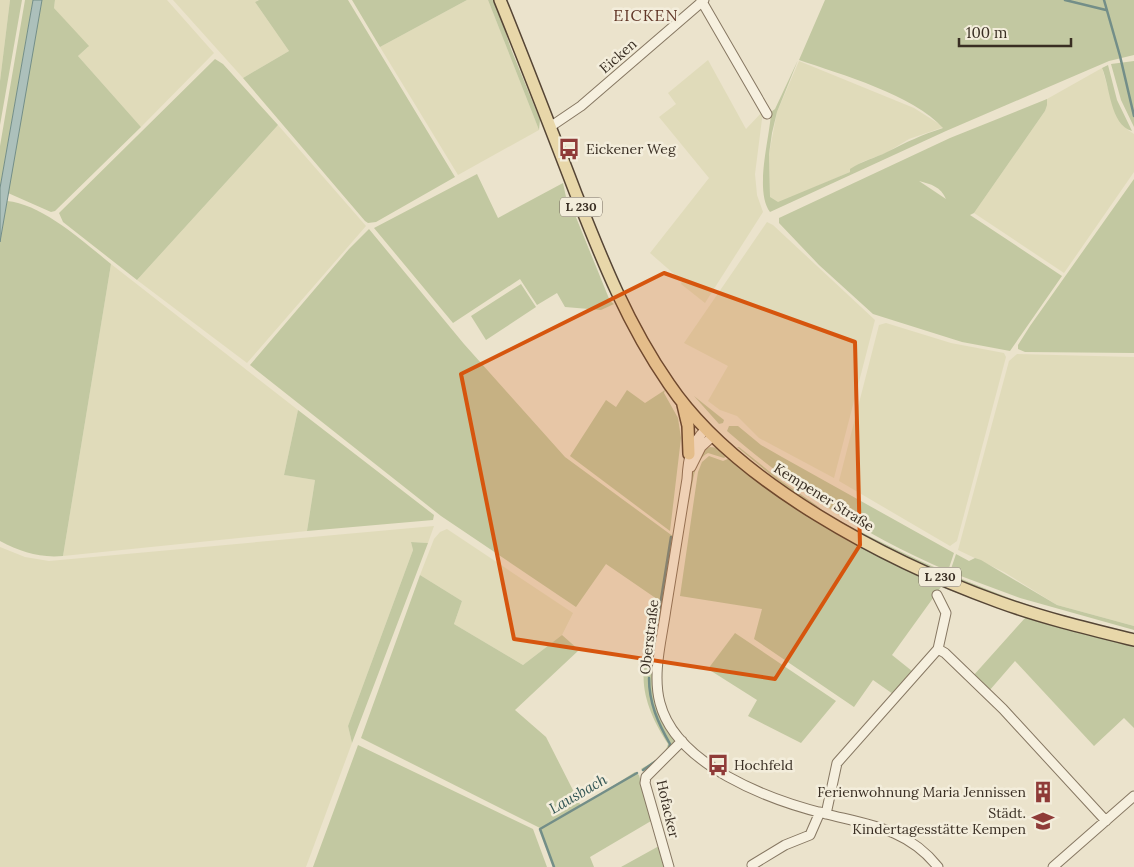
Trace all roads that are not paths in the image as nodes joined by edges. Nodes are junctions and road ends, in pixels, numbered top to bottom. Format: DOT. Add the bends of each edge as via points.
graph roads {
  1 [pos="500,0"];
  2 [pos="703,1"];
  3 [pos="767,114"];
  4 [pos="550,127"];
  5 [pos="683,403"];
  6 [pos="710,432"];
  7 [pos="689,454"];
  8 [pos="687,479"];
  9 [pos="937,595"];
  10 [pos="1134,640"];
  11 [pos="938,649"];
  12 [pos="682,741"];
  13 [pos="1134,796"];
  14 [pos="823,813"];
  15 [pos="1106,821"];
  16 [pos="668,867"];
  17 [pos="753,867"];
  18 [pos="938,867"];
  19 [pos="1053,867"];
  1 -- 4 [label="main road, Kempener Straße / L 230"];
  2 -- 3 [label="street, Eicken"];
  2 -- 4 [label="street, Eicken" via="581,106"];
  4 -- 5 [label="main road, Kempener Straße / L 230" via="609,277 644,345"];
  5 -- 6 [label="main road, Kempener Straße / L 230"];
  5 -- 7 [label="main road"];
  6 -- 7 [label="street" via="696,439"];
  6 -- 8 [label="street" via="694,458"];
  6 -- 10 [label="main road, Kempener Straße / L 230" via="797,501 925,571 1008,605"];
  7 -- 8 [label="street"];
  8 -- 12 [label="street, Oberstraße" via="658,664 660,702 668,723"];
  9 -- 11 [label="street" via="946,613"];
  11 -- 14 [label="street" via="837,763"];
  11 -- 15 [label="street" via="1003,709"];
  12 -- 14 [label="street, Oberstraße" via="710,766 766,794"];
  12 -- 16 [label="street, Hofacker" via="646,777 645,783"];
  13 -- 15 [label="street"];
  14 -- 17 [label="street" via="810,835 752,864"];
  14 -- 18 [label="street, Oberstraße" via="857,820 904,836"];
  15 -- 19 [label="street"];
}
